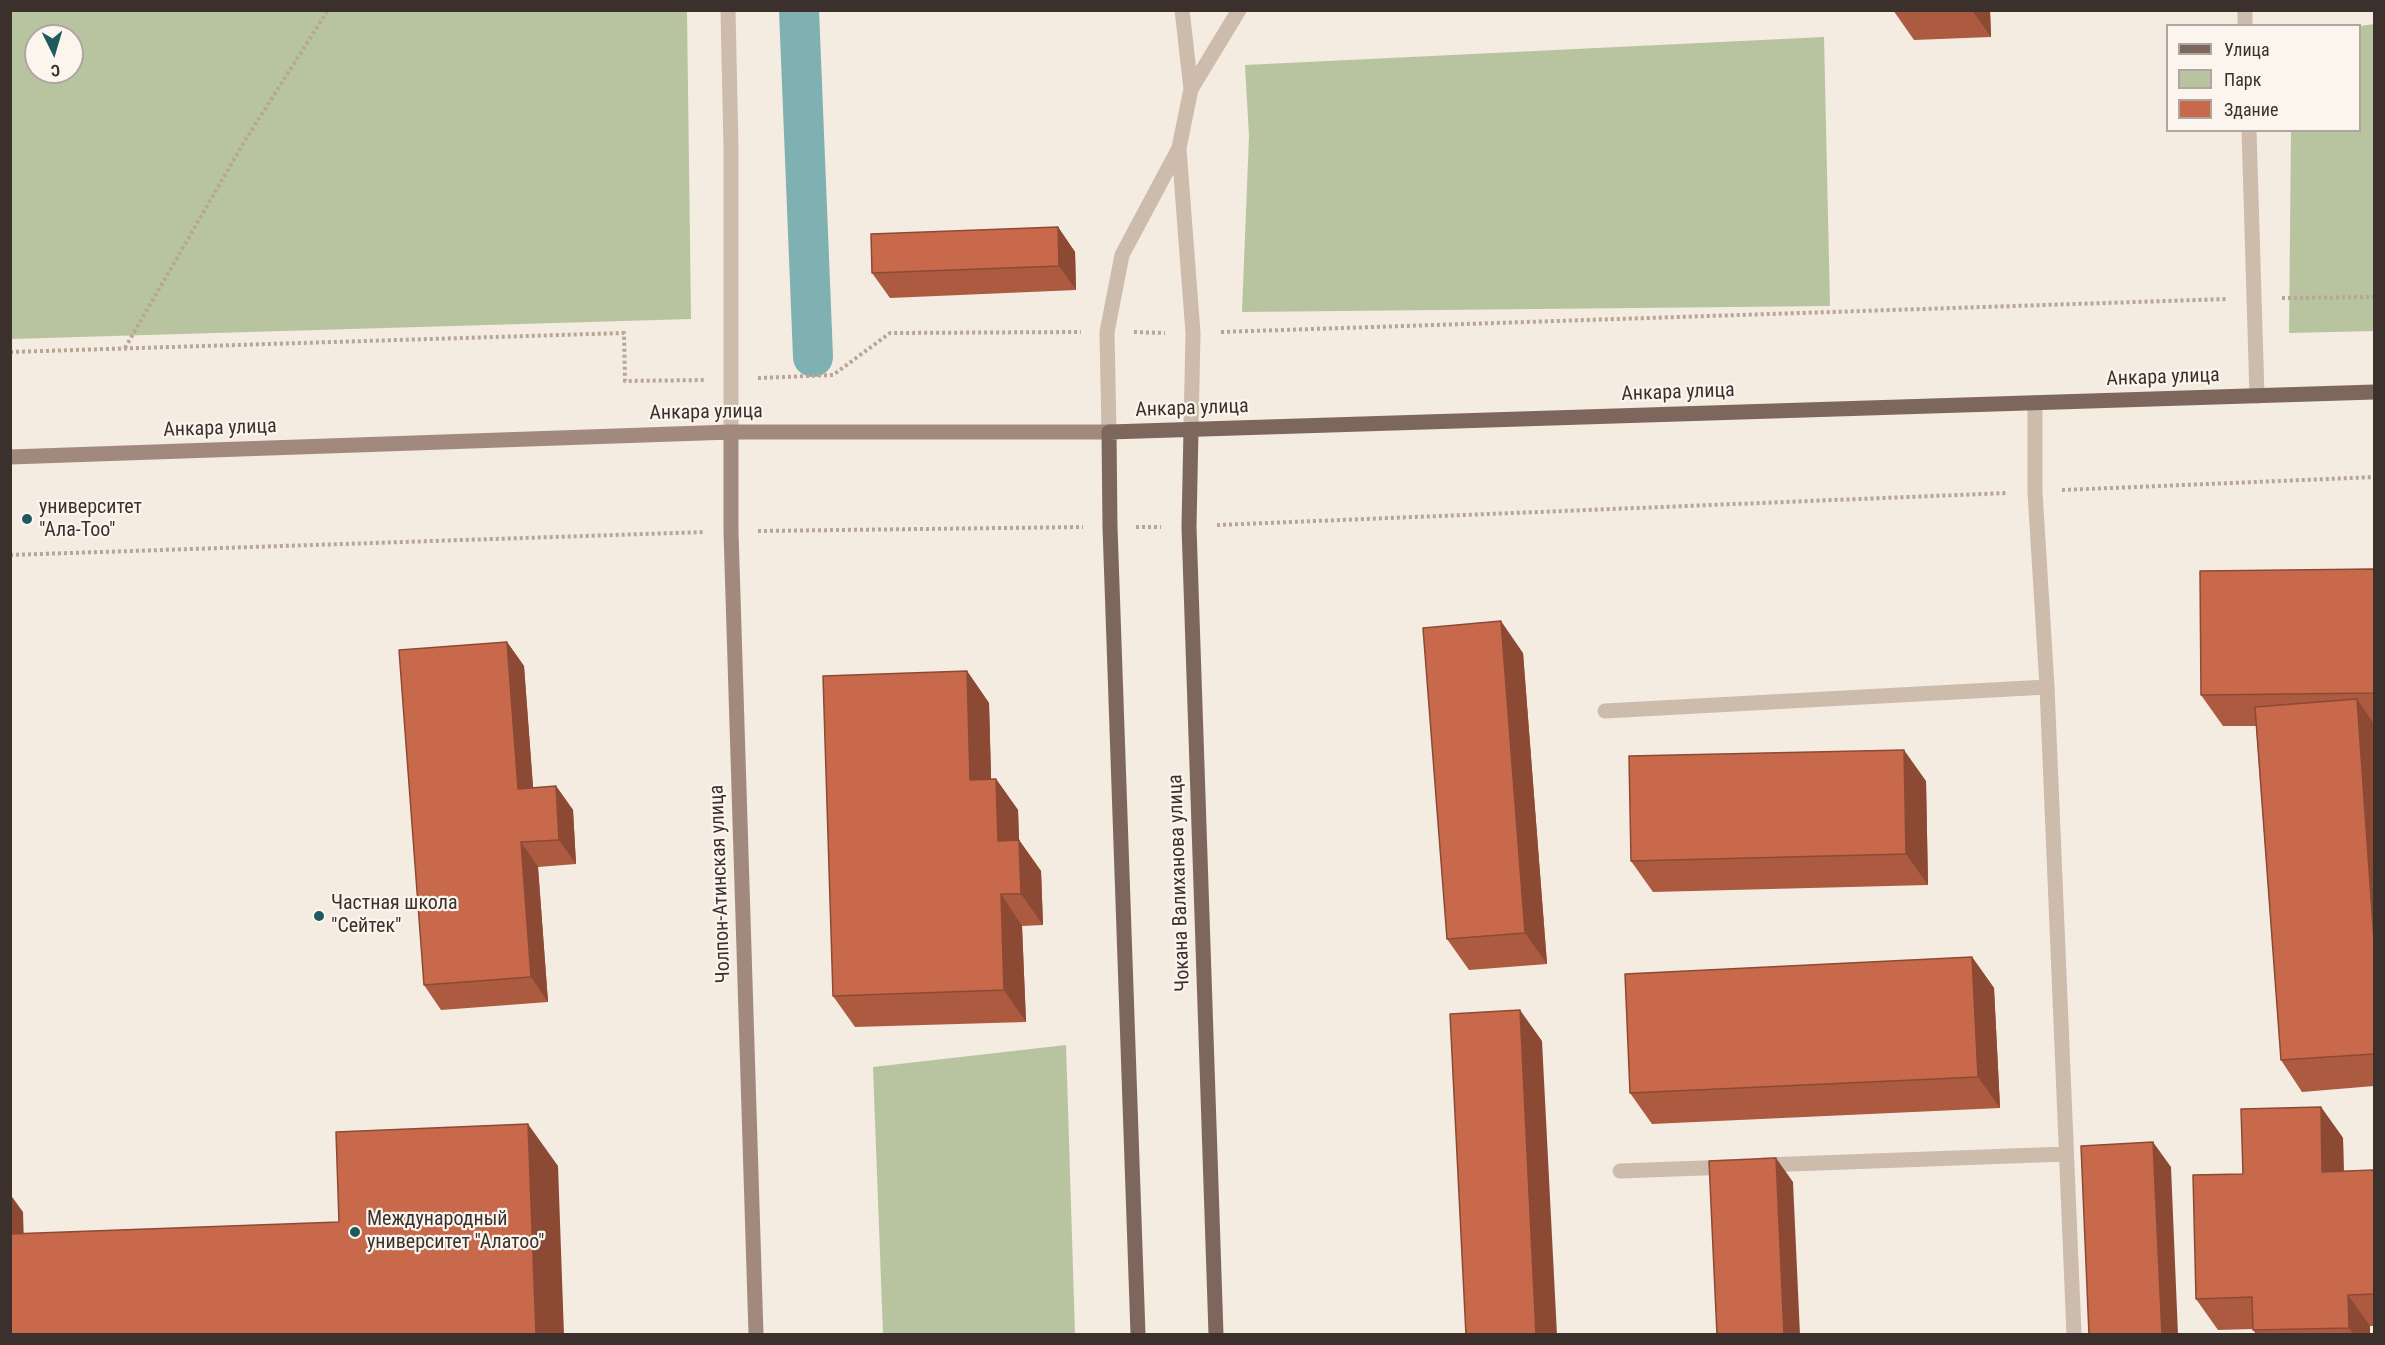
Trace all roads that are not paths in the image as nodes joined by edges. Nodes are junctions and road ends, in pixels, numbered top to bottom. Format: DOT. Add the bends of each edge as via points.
graph roads {
  1 [pos="728,10"];
  2 [pos="1182,10"];
  3 [pos="1239,10"];
  4 [pos="1191,89"];
  5 [pos="2249,132"];
  6 [pos="1179,148"];
  7 [pos="2374,392"];
  8 [pos="2257,396"];
  9 [pos="2035,403"];
  10 [pos="1191,430"];
  11 [pos="731,432"];
  12 [pos="1109,432"];
  13 [pos="10,458"];
  14 [pos="2047,687"];
  15 [pos="1605,711"];
  16 [pos="2066,1154"];
  17 [pos="1620,1171"];
  18 [pos="756,1335"];
  19 [pos="1138,1335"];
  20 [pos="1216,1335"];
  21 [pos="2074,1335"];
  1 -- 11 [label="street"];
  2 -- 4 [label="street"];
  3 -- 4 [label="street"];
  4 -- 6 [label="street"];
  5 -- 8 [label="street"];
  6 -- 10 [label="street" via="1193,333"];
  6 -- 12 [label="street" via="1122,255 1107,332"];
  7 -- 8 [label="main road, Анкара улица"];
  8 -- 9 [label="main road, Анкара улица"];
  9 -- 10 [label="main road, Анкара улица"];
  9 -- 14 [label="street" via="2035,492"];
  10 -- 12 [label="main road, Анкара улица"];
  10 -- 20 [label="main road, Чокана Валиханова улица" via="1189,527"];
  11 -- 12 [label="main road, Анкара улица"];
  11 -- 13 [label="main road, Анкара улица"];
  11 -- 18 [label="main road, Чолпон-Атинская улица"];
  12 -- 19 [label="main road"];
  14 -- 15 [label="street"];
  14 -- 16 [label="street"];
  16 -- 17 [label="street"];
  16 -- 21 [label="street"];
}
